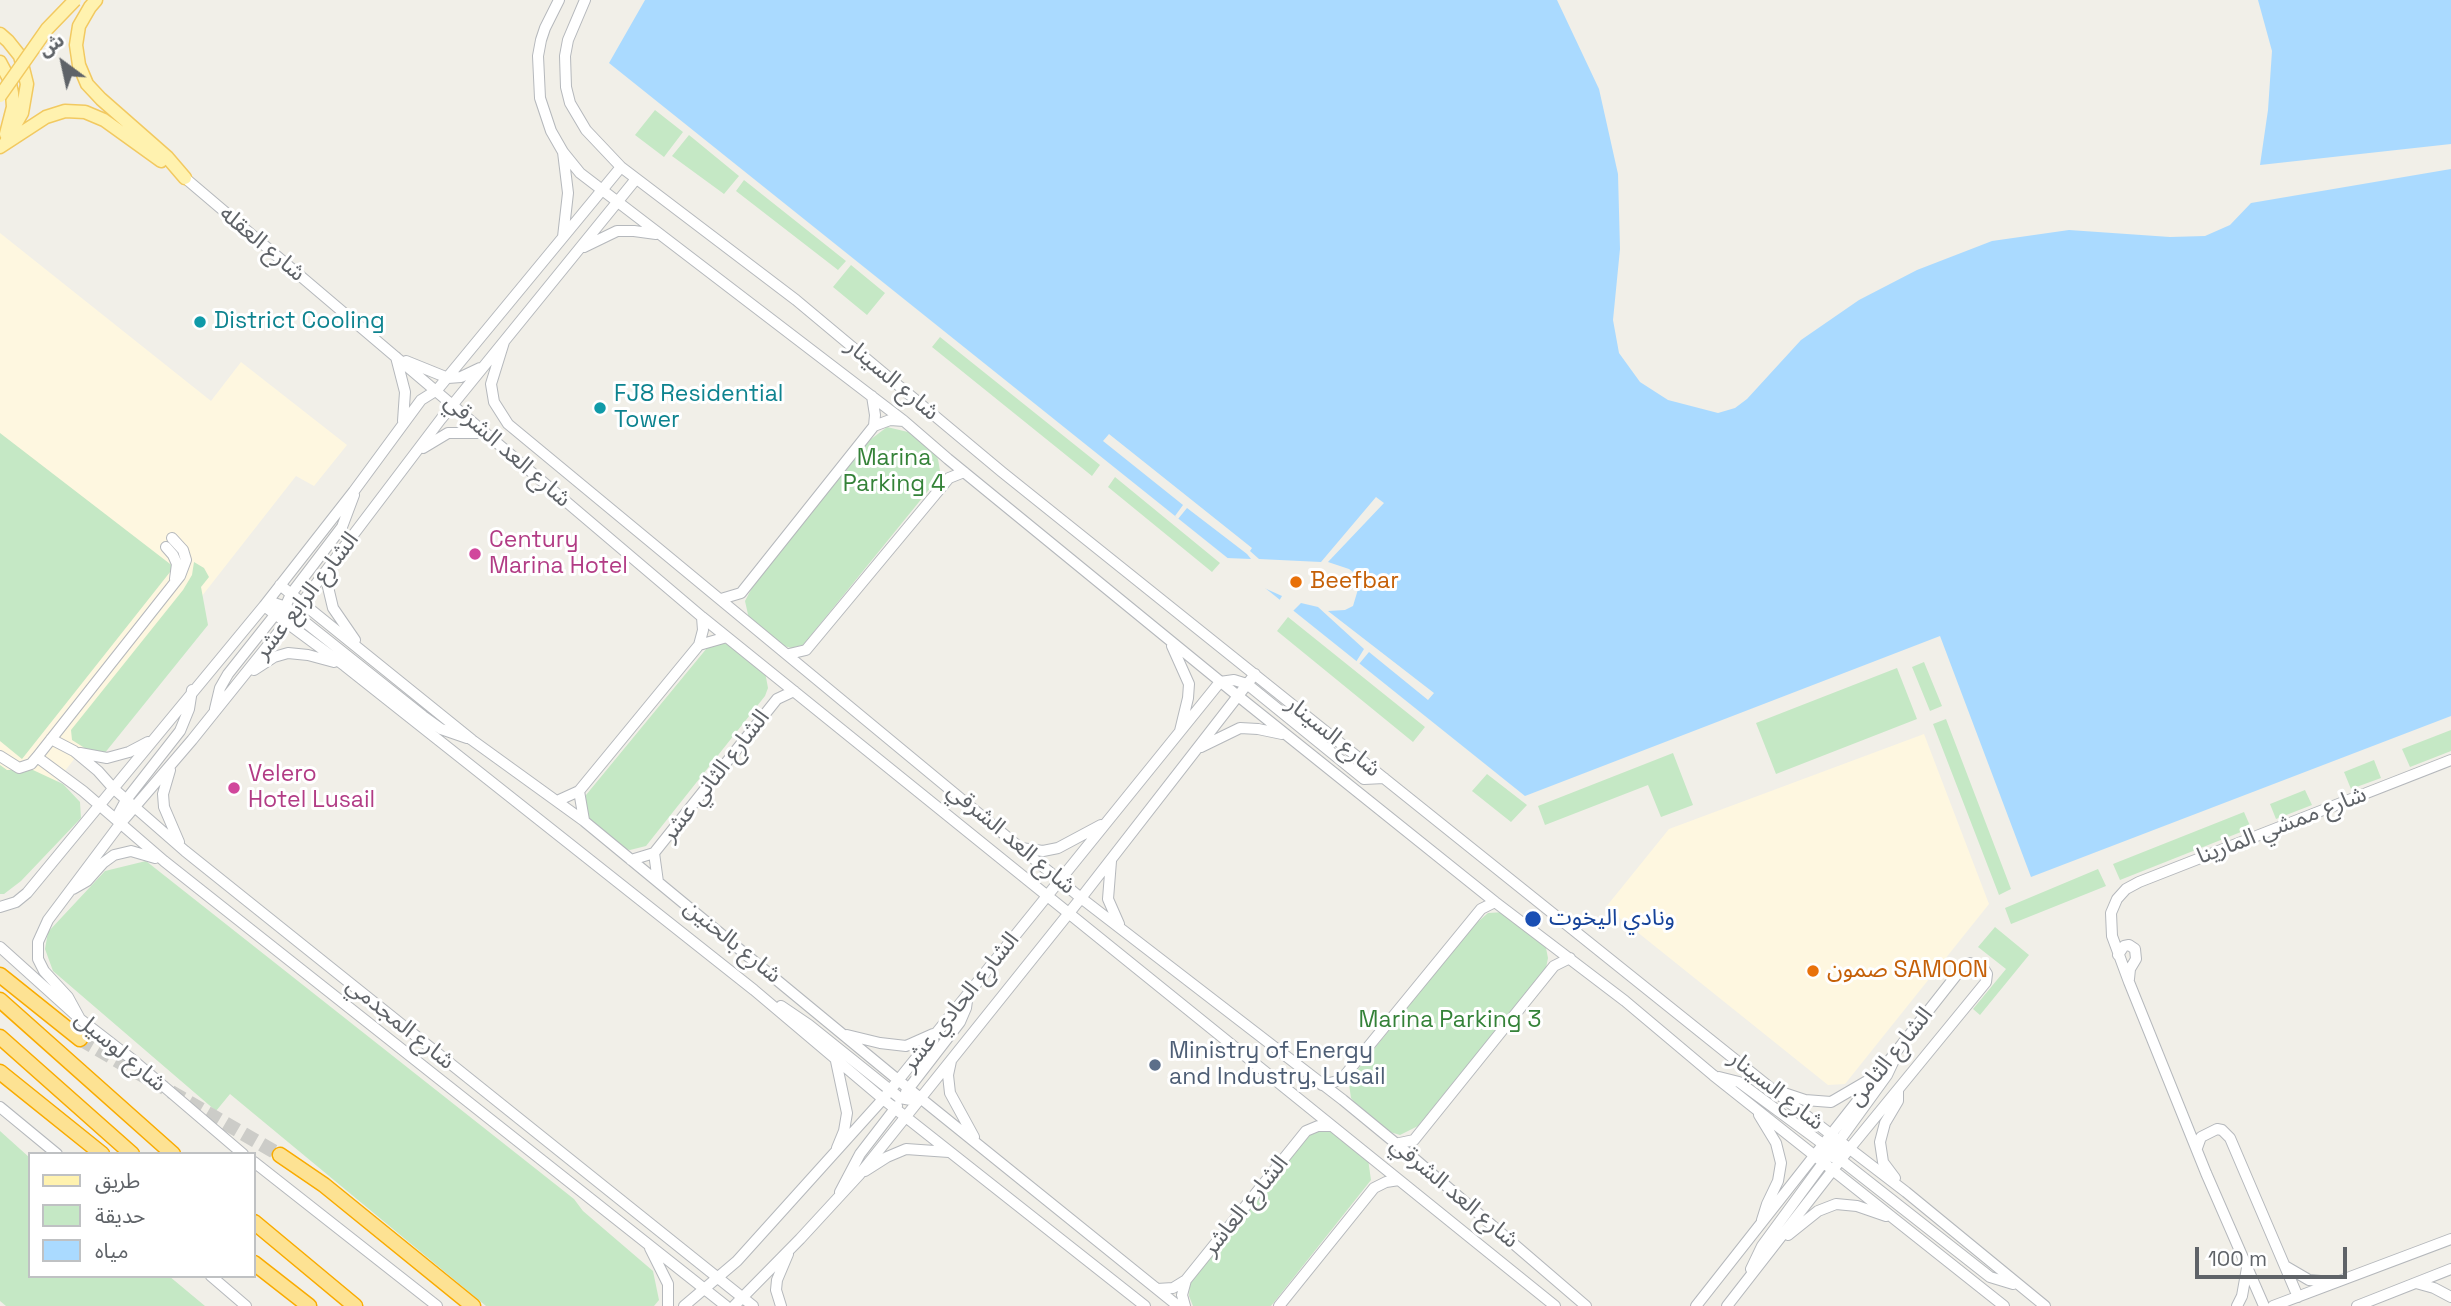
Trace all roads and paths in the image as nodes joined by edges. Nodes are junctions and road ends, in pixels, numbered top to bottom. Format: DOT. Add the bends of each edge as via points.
graph roads {
  1 [pos="75,0"];
  2 [pos="96,0"];
  3 [pos="559,0"];
  4 [pos="585,0"];
  5 [pos="0,34"];
  6 [pos="0,62"];
  7 [pos="0,96"];
  8 [pos="0,107"];
  9 [pos="0,147"];
  10 [pos="563,152"];
  11 [pos="621,167"];
  12 [pos="185,178"];
  13 [pos="636,179"];
  14 [pos="602,191"];
  15 [pos="617,202"];
  16 [pos="660,235"];
  17 [pos="564,237"];
  18 [pos="578,251"];
  19 [pos="483,334"];
  20 [pos="504,342"];
  21 [pos="396,357"];
  22 [pos="483,367"];
  23 [pos="461,377"];
  24 [pos="448,378"];
  25 [pos="438,390"];
  26 [pos="462,395"];
  27 [pos="872,396"];
  28 [pos="453,405"];
  29 [pos="465,415"];
  30 [pos="904,421"];
  31 [pos="403,423"];
  32 [pos="874,426"];
  33 [pos="483,433"];
  34 [pos="948,459"];
  35 [pos="409,460"];
  36 [pos="964,472"];
  37 [pos="949,478"];
  38 [pos="354,491"];
  39 [pos="169,542"];
  40 [pos="329,567"];
  41 [pos="280,585"];
  42 [pos="741,593"];
  43 [pos="291,594"];
  44 [pos="722,599"];
  45 [pos="302,603"];
  46 [pos="264,606"];
  47 [pos="283,606"];
  48 [pos="294,613"];
  49 [pos="275,614"];
  50 [pos="743,616"];
  51 [pos="702,617"];
  52 [pos="285,622"];
  53 [pos="727,637"];
  54 [pos="1168,639"];
  55 [pos="699,645"];
  56 [pos="361,649"];
  57 [pos="806,650"];
  58 [pos="789,654"];
  59 [pos="345,666"];
  60 [pos="809,670"];
  61 [pos="1255,674"];
  62 [pos="777,677"];
  63 [pos="242,678"];
  64 [pos="1220,682"];
  65 [pos="1247,684"];
  66 [pos="192,690"];
  67 [pos="794,691"];
  68 [pos="1238,696"];
  69 [pos="777,699"];
  70 [pos="214,714"];
  71 [pos="1180,732"];
  72 [pos="1286,735"];
  73 [pos="51,739"];
  74 [pos="152,740"];
  75 [pos="472,740"];
  76 [pos="1197,749"];
  77 [pos="74,751"];
  78 [pos="0,756"];
  79 [pos="37,757"];
  80 [pos="2451,760"];
  81 [pos="171,766"];
  82 [pos="1384,778"];
  83 [pos="114,789"];
  84 [pos="579,791"];
  85 [pos="125,800"];
  86 [pos="557,801"];
  87 [pos="99,806"];
  88 [pos="135,808"];
  89 [pos="584,821"];
  90 [pos="1108,821"];
  91 [pos="120,824"];
  92 [pos="1021,848"];
  93 [pos="185,851"];
  94 [pos="654,853"];
  95 [pos="1111,859"];
  96 [pos="631,860"];
  97 [pos="164,861"];
  98 [pos="1060,880"];
  99 [pos="658,882"];
  100 [pos="69,890"];
  101 [pos="1480,890"];
  102 [pos="1047,895"];
  103 [pos="1081,898"];
  104 [pos="1495,902"];
  105 [pos="0,907"];
  106 [pos="1481,909"];
  107 [pos="1069,913"];
  108 [pos="1123,931"];
  109 [pos="1554,945"];
  110 [pos="0,947"];
  111 [pos="2118,955"];
  112 [pos="1570,958"];
  113 [pos="1554,966"];
  114 [pos="0,975"];
  115 [pos="2129,982"];
  116 [pos="754,990"];
  117 [pos="968,993"];
  118 [pos="0,1000"];
  119 [pos="80,1019"];
  120 [pos="936,1032"];
  121 [pos="844,1034"];
  122 [pos="0,1037"];
  123 [pos="80,1039"];
  124 [pos="1900,1045"];
  125 [pos="951,1059"];
  126 [pos="836,1060"];
  127 [pos="0,1072"];
  128 [pos="1879,1073"];
  129 [pos="1715,1076"];
  130 [pos="898,1080"];
  131 [pos="1341,1080"];
  132 [pos="1322,1085"];
  133 [pos="909,1088"];
  134 [pos="890,1090"];
  135 [pos="1773,1090"];
  136 [pos="1898,1090"];
  137 [pos="920,1097"];
  138 [pos="883,1099"];
  139 [pos="901,1099"];
  140 [pos="1343,1100"];
  141 [pos="1304,1104"];
  142 [pos="0,1107"];
  143 [pos="1755,1108"];
  144 [pos="895,1109"];
  145 [pos="904,1116"];
  146 [pos="2185,1120"];
  147 [pos="1332,1126"];
  148 [pos="1306,1131"];
  149 [pos="2209,1132"];
  150 [pos="1830,1133"];
  151 [pos="1414,1140"];
  152 [pos="978,1144"];
  153 [pos="1395,1144"];
  154 [pos="1850,1148"];
  155 [pos="2197,1148"];
  156 [pos="55,1152"];
  157 [pos="100,1152"];
  158 [pos="130,1152"];
  159 [pos="171,1152"];
  160 [pos="241,1152"];
  161 [pos="952,1152"];
  162 [pos="1831,1152"];
  163 [pos="835,1154"];
  164 [pos="279,1155"];
  165 [pos="1814,1155"];
  166 [pos="1373,1159"];
  167 [pos="1416,1160"];
  168 [pos="256,1164"];
  169 [pos="1833,1171"];
  170 [pos="859,1175"];
  171 [pos="1399,1180"];
  172 [pos="1374,1188"];
  173 [pos="1906,1192"];
  174 [pos="837,1199"];
  175 [pos="1889,1216"];
  176 [pos="1762,1223"];
  177 [pos="256,1224"];
  178 [pos="2451,1239"];
  179 [pos="646,1241"];
  180 [pos="1778,1241"];
  181 [pos="789,1251"];
  182 [pos="256,1266"];
  183 [pos="2285,1266"];
  184 [pos="2247,1267"];
  185 [pos="2451,1269"];
  186 [pos="213,1278"];
  187 [pos="718,1279"];
  188 [pos="1185,1280"];
  189 [pos="2339,1281"];
  190 [pos="2415,1283"];
  191 [pos="2017,1285"];
  192 [pos="1742,1288"];
  193 [pos="707,1289"];
  194 [pos="1157,1289"];
  195 [pos="2451,1297"];
  196 [pos="742,1298"];
  197 [pos="2296,1301"];
  198 [pos="246,1306"];
  199 [pos="309,1306"];
  200 [pos="355,1306"];
  201 [pos="437,1306"];
  202 [pos="472,1306"];
  203 [pos="668,1306"];
  204 [pos="684,1306"];
  205 [pos="726,1306"];
  206 [pos="734,1306"];
  207 [pos="752,1306"];
  208 [pos="780,1306"];
  209 [pos="1145,1306"];
  210 [pos="1178,1306"];
  211 [pos="1185,1306"];
  212 [pos="1279,1306"];
  213 [pos="1555,1306"];
  214 [pos="1586,1306"];
  215 [pos="1696,1306"];
  216 [pos="1727,1306"];
  217 [pos="2004,1306"];
  218 [pos="2045,1306"];
  219 [pos="2237,1306"];
  220 [pos="2264,1306"];
  221 [pos="2273,1306"];
  222 [pos="2357,1306"];
  1 -- 7 [label="main road, bridge" via="47,29"];
  2 -- 12 [label="main road" via="79,26 76,45 87,84"];
  3 -- 10 [label="street" via="545,28 538,69 545,118"];
  4 -- 11 [label="street, شارع السينار" via="568,40 566,87 586,130"];
  5 -- 9 [label="main road" via="20,56 27,84 22,113"];
  6 -- 9 [label="main road" via="9,79 13,107"];
  8 -- 9 [label="main road" via="5,122"];
  9 -- 12 [label="main road" via="46,117 65,111 85,112"];
  10 -- 14 [label="street, شارع السينار"];
  10 -- 17 [label="street" via="568,193"];
  11 -- 13 [label="street, شارع السينار"];
  11 -- 14 [label="street, الشارع الرابع عشر"];
  12 -- 21 [label="street, شارع العقله"];
  13 -- 15 [label="street, الشارع الرابع عشر"];
  13 -- 61 [label="street, شارع السينار" via="796,300"];
  14 -- 15 [label="street, شارع السينار"];
  14 -- 17 [label="street, الشارع الرابع عشر"];
  15 -- 16 [label="street, شارع السينار"];
  15 -- 18 [label="street, الشارع الرابع عشر"];
  16 -- 18 [label="street" via="617,231"];
  16 -- 27 [label="street, شارع السينار"];
  17 -- 19 [label="street, الشارع الرابع عشر"];
  18 -- 20 [label="street, الشارع الرابع عشر"];
  19 -- 23 [label="street"];
  19 -- 24 [label="street, الشارع الرابع عشر"];
  20 -- 22 [label="street, الشارع الرابع عشر"];
  20 -- 44 [label="street, شارع العد الشرقي" via="491,384 494,402 508,424"];
  21 -- 24 [label="street"];
  21 -- 25 [label="street, شارع العقله"];
  21 -- 31 [label="street" via="405,392"];
  22 -- 23 [label="street"];
  22 -- 26 [label="street, الشارع الرابع عشر"];
  23 -- 24 [label="street"];
  23 -- 26 [label="street"];
  24 -- 25 [label="street, الشارع الرابع عشر"];
  25 -- 28 [label="street, شارع العد الشرقي"];
  25 -- 31 [label="street, الشارع الرابع عشر" via="421,400"];
  26 -- 28 [label="street, الشارع الرابع عشر"];
  26 -- 29 [label="street"];
  27 -- 30 [label="street, شارع السينار"];
  27 -- 32 [label="street"];
  28 -- 29 [label="street, شارع العد الشرقي"];
  28 -- 35 [label="street, الشارع الرابع عشر"];
  29 -- 33 [label="street, شارع العد الشرقي"];
  30 -- 32 [label="street"];
  30 -- 34 [label="street, شارع السينار"];
  31 -- 38 [label="street, الشارع الرابع عشر"];
  32 -- 42 [label="street"];
  33 -- 35 [label="street" via="448,433"];
  33 -- 51 [label="street, شارع العد الشرقي"];
  34 -- 36 [label="street, شارع السينار"];
  34 -- 37 [label="street"];
  35 -- 40 [label="street, الشارع الرابع عشر"];
  36 -- 37 [label="street"];
  36 -- 54 [label="street, شارع السينار"];
  37 -- 57 [label="street"];
  38 -- 41 [label="street, الشارع الرابع عشر"];
  38 -- 43 [label="street" via="342,527"];
  39 -- 73 [label="street" via="183,550 184,569"];
  40 -- 45 [label="street, الشارع الرابع عشر"];
  40 -- 56 [label="street" via="333,608"];
  41 -- 43 [label="street, شارع بالحنين"];
  41 -- 46 [label="street, الشارع الرابع عشر"];
  41 -- 47 [label="street"];
  42 -- 44 [label="street"];
  42 -- 50 [label="street"];
  43 -- 45 [label="street, شارع بالحنين"];
  43 -- 47 [label="street"];
  44 -- 50 [label="street, شارع العد الشرقي"];
  45 -- 48 [label="street, الشارع الرابع عشر"];
  45 -- 56 [label="street, شارع بالحنين"];
  46 -- 47 [label="street"];
  46 -- 49 [label="street, شارع بالحنين"];
  46 -- 66 [label="street, الشارع الرابع عشر"];
  47 -- 48 [label="street"];
  47 -- 49 [label="street"];
  47 -- 52 [label="street"];
  48 -- 52 [label="street, الشارع الرابع عشر"];
  48 -- 75 [label="street" via="432,723"];
  49 -- 52 [label="street, شارع بالحنين"];
  49 -- 70 [label="street" via="220,688"];
  50 -- 58 [label="street, شارع العد الشرقي"];
  51 -- 53 [label="street, شارع العد الشرقي"];
  51 -- 55 [label="street"];
  52 -- 59 [label="street, شارع بالحنين"];
  52 -- 63 [label="street, الشارع الرابع عشر"];
  53 -- 55 [label="street"];
  53 -- 62 [label="street, شارع العد الشرقي"];
  54 -- 64 [label="street, شارع السينار"];
  54 -- 71 [label="street" via="1189,684"];
  55 -- 84 [label="street"];
  56 -- 75 [label="street, شارع بالحنين"];
  57 -- 58 [label="street"];
  57 -- 60 [label="street"];
  58 -- 60 [label="street, شارع العد الشرقي"];
  59 -- 63 [label="street" via="288,653 267,660"];
  59 -- 116 [label="street, شارع بالحنين"];
  60 -- 92 [label="street, شارع العد الشرقي"];
  61 -- 65 [label="street, الشارع الحادي عشر"];
  61 -- 82 [label="street, شارع السينار"];
  62 -- 67 [label="street, شارع العد الشرقي"];
  62 -- 69 [label="street, الشارع الثاني عشر"];
  63 -- 70 [label="street, الشارع الرابع عشر"];
  64 -- 65 [label="street"];
  64 -- 68 [label="street, شارع السينار"];
  64 -- 71 [label="street, الشارع الحادي عشر"];
  65 -- 68 [label="street, الشارع الحادي عشر"];
  65 -- 82 [label="street" via="1364,779"];
  66 -- 74 [label="street, الشارع الرابع عشر"];
  66 -- 85 [label="street" via="180,731"];
  67 -- 69 [label="street, الشارع الثاني عشر"];
  67 -- 102 [label="street, شارع العد الشرقي"];
  68 -- 72 [label="street, شارع السينار"];
  68 -- 76 [label="street, الشارع الحادي عشر"];
  69 -- 94 [label="street, الشارع الثاني عشر"];
  70 -- 81 [label="street, الشارع الرابع عشر"];
  71 -- 90 [label="street, الشارع الحادي عشر"];
  72 -- 76 [label="street" via="1240,728"];
  72 -- 101 [label="street, شارع السينار"];
  73 -- 77 [label="street, شارع المجدمي"];
  73 -- 79 [label="street"];
  74 -- 77 [label="street" via="107,758"];
  74 -- 83 [label="street, الشارع الرابع عشر"];
  75 -- 86 [label="street, شارع بالحنين"];
  76 -- 95 [label="street, الشارع الحادي عشر"];
  77 -- 83 [label="street, شارع المجدمي"];
  78 -- 79 [label="street" via="19,768"];
  79 -- 87 [label="street, شارع المجدمي"];
  80 -- 111 [label="street, شارع ممشي المارينا" via="2139,882 2117,899 2111,913"];
  81 -- 88 [label="street, الشارع الرابع عشر"];
  81 -- 93 [label="street" via="164,807"];
  82 -- 135 [label="street, شارع السينار"];
  83 -- 85 [label="street, شارع المجدمي"];
  83 -- 87 [label="street, الشارع الرابع عشر"];
  84 -- 86 [label="street"];
  84 -- 89 [label="street"];
  85 -- 88 [label="street, شارع المجدمي"];
  85 -- 91 [label="street"];
  86 -- 89 [label="street, شارع بالحنين"];
  87 -- 91 [label="street, شارع المجدمي"];
  87 -- 105 [label="street, الشارع الرابع عشر" via="27,892"];
  88 -- 91 [label="street, الشارع الرابع عشر"];
  88 -- 93 [label="street, شارع المجدمي"];
  89 -- 96 [label="street, شارع بالحنين"];
  90 -- 92 [label="street" via="1058,848"];
  90 -- 98 [label="street, الشارع الحادي عشر"];
  91 -- 97 [label="street, شارع المجدمي"];
  91 -- 100 [label="street, الشارع الرابع عشر"];
  92 -- 98 [label="street, شارع العد الشرقي"];
  93 -- 187 [label="street, شارع المجدمي"];
  94 -- 96 [label="street, الشارع الثاني عشر"];
  94 -- 99 [label="street, الشارع الثاني عشر"];
  95 -- 103 [label="street, الشارع الحادي عشر"];
  95 -- 108 [label="street" via="1108,899"];
  96 -- 99 [label="street, شارع بالحنين"];
  97 -- 100 [label="street" via="126,851 107,859 87,881"];
  97 -- 179 [label="street, شارع المجدمي"];
  98 -- 102 [label="street, الشارع الحادي عشر"];
  98 -- 103 [label="street, شارع العد الشرقي"];
  99 -- 121 [label="street, شارع بالحنين"];
  100 -- 119 [label="street, الشارع الرابع عشر" via="41,932 36,951 44,971 68,997"];
  101 -- 104 [label="street, شارع السينار"];
  101 -- 106 [label="street"];
  102 -- 107 [label="street, شارع العد الشرقي"];
  102 -- 117 [label="street, الشارع الحادي عشر"];
  103 -- 107 [label="street, الشارع الحادي عشر"];
  103 -- 108 [label="street, شارع العد الشرقي"];
  104 -- 106 [label="street"];
  104 -- 109 [label="street, شارع السينار"];
  106 -- 131 [label="street"];
  107 -- 125 [label="street, الشارع الحادي عشر"];
  107 -- 141 [label="street, شارع العد الشرقي"];
  108 -- 132 [label="street, شارع العد الشرقي"];
  109 -- 112 [label="street, شارع السينار"];
  109 -- 113 [label="street"];
  110 -- 119 [label="street, شارع لوسيل"];
  111 -- 115 [label="street"];
  111 -- 115 [label="street" via="2123,946 2133,947 2137,953"];
  112 -- 113 [label="street"];
  112 -- 129 [label="street, شارع السينار"];
  113 -- 151 [label="street"];
  114 -- 123 [label="highway"];
  115 -- 146 [label="street"];
  116 -- 126 [label="street, شارع بالحنين"];
  116 -- 134 [label="street" via="809,1025"];
  117 -- 120 [label="street, الشارع الحادي عشر"];
  117 -- 133 [label="street" via="960,1022"];
  118 -- 159 [label="highway, شارع لوسيل"];
  119 -- 160 [label="street, شارع لوسيل"];
  120 -- 121 [label="street" via="906,1046"];
  120 -- 130 [label="street, الشارع الحادي عشر"];
  121 -- 130 [label="street, شارع بالحنين"];
  122 -- 158 [label="highway"];
  124 -- 128 [label="street, الشارع الثامن"];
  124 -- 136 [label="street, الشارع الثامن" via="1962,968 1974,962 1982,966 1986,982"];
  124 -- 162 [label="street" via="1887,1075"];
  125 -- 137 [label="street, الشارع الحادي عشر"];
  125 -- 152 [label="street" via="950,1093"];
  126 -- 138 [label="street, شارع بالحنين"];
  126 -- 163 [label="street" via="847,1113"];
  127 -- 157 [label="highway"];
  128 -- 135 [label="street" via="1831,1102"];
  128 -- 150 [label="street, الشارع الثامن"];
  129 -- 143 [label="street, شارع السينار"];
  129 -- 162 [label="street" via="1739,1082"];
  130 -- 133 [label="street, شارع بالحنين"];
  130 -- 134 [label="street, الشارع الحادي عشر"];
  130 -- 139 [label="street"];
  131 -- 132 [label="street"];
  131 -- 140 [label="street"];
  132 -- 140 [label="street, شارع العد الشرقي"];
  133 -- 137 [label="street, شارع بالحنين"];
  133 -- 139 [label="street"];
  134 -- 138 [label="street, الشارع الحادي عشر"];
  134 -- 139 [label="street"];
  135 -- 150 [label="street, شارع السينار"];
  136 -- 154 [label="street, الشارع الثامن"];
  136 -- 173 [label="street" via="1898,1101 1882,1130 1880,1149 1887,1168"];
  137 -- 139 [label="street"];
  137 -- 145 [label="street, الشارع الحادي عشر"];
  137 -- 152 [label="street, شارع بالحنين"];
  138 -- 144 [label="street, شارع بالحنين"];
  138 -- 163 [label="street, الشارع الحادي عشر"];
  139 -- 144 [label="street"];
  139 -- 145 [label="street"];
  140 -- 153 [label="street, شارع العد الشرقي"];
  141 -- 147 [label="street, شارع العد الشرقي"];
  141 -- 148 [label="street"];
  142 -- 156 [label="street"];
  143 -- 165 [label="street, شارع السينار"];
  143 -- 176 [label="street" via="1782,1163"];
  144 -- 145 [label="street, شارع بالحنين"];
  144 -- 174 [label="street" via="860,1154"];
  145 -- 161 [label="street, شارع بالحنين"];
  145 -- 170 [label="street, الشارع الحادي عشر"];
  146 -- 149 [label="street"];
  146 -- 155 [label="street"];
  147 -- 148 [label="street"];
  147 -- 166 [label="street, شارع العد الشرقي"];
  148 -- 188 [label="street, الشارع العاشر"];
  149 -- 155 [label="street"];
  149 -- 183 [label="street" via="2222,1130 2230,1138"];
  150 -- 162 [label="street, شارع السينار"];
  151 -- 153 [label="street"];
  151 -- 167 [label="street"];
  152 -- 194 [label="street, شارع بالحنين"];
  153 -- 167 [label="street, شارع العد الشرقي"];
  154 -- 162 [label="street, شارع السينار"];
  154 -- 173 [label="street, شارع السينار"];
  155 -- 184 [label="street"];
  161 -- 170 [label="street" via="906,1149"];
  161 -- 209 [label="street, شارع بالحنين"];
  162 -- 165 [label="street, شارع السينار"];
  162 -- 169 [label="street, شارع السينار"];
  162 -- 191 [label="street" via="1990,1278"];
  162 -- 192 [label="street" via="1762,1246"];
  163 -- 187 [label="street, الشارع الحادي عشر"];
  164 -- 202 [label="highway" via="324,1185"];
  165 -- 176 [label="street"];
  166 -- 171 [label="street, شارع العد الشرقي"];
  166 -- 172 [label="street"];
  167 -- 214 [label="street, شارع العد الشرقي"];
  168 -- 201 [label="street"];
  169 -- 175 [label="street, شارع السينار"];
  169 -- 180 [label="street"];
  170 -- 174 [label="street, الشارع الحادي عشر"];
  171 -- 172 [label="street"];
  171 -- 213 [label="street, شارع العد الشرقي"];
  172 -- 212 [label="street"];
  173 -- 191 [label="street, شارع السينار"];
  174 -- 181 [label="street, الشارع الحادي عشر"];
  175 -- 180 [label="street" via="1836,1204 1818,1211"];
  175 -- 217 [label="street, شارع السينار"];
  176 -- 215 [label="street"];
  177 -- 200 [label="highway"];
  178 -- 189 [label="street"];
  179 -- 193 [label="street, شارع المجدمي"];
  179 -- 203 [label="street" via="668,1284"];
  180 -- 192 [label="street"];
  181 -- 196 [label="street, الشارع الحادي عشر"];
  181 -- 208 [label="street" via="777,1280"];
  182 -- 199 [label="highway"];
  183 -- 189 [label="street" via="2309,1280"];
  183 -- 197 [label="street"];
  184 -- 219 [label="street"];
  184 -- 220 [label="street"];
  185 -- 190 [label="street"];
  186 -- 198 [label="street"];
  187 -- 193 [label="street, الشارع الحادي عشر"];
  187 -- 196 [label="street, شارع المجدمي"];
  188 -- 194 [label="street" via="1173,1288"];
  188 -- 211 [label="street"];
  189 -- 197 [label="street"];
  190 -- 195 [label="street"];
  190 -- 222 [label="street"];
  191 -- 218 [label="street, شارع السينار"];
  192 -- 216 [label="street"];
  193 -- 204 [label="street, الشارع الحادي عشر"];
  193 -- 205 [label="street, شارع المجدمي"];
  194 -- 210 [label="street, شارع بالحنين"];
  196 -- 206 [label="street, الشارع الحادي عشر"];
  196 -- 207 [label="street, شارع المجدمي"];
  197 -- 221 [label="street"];
}
